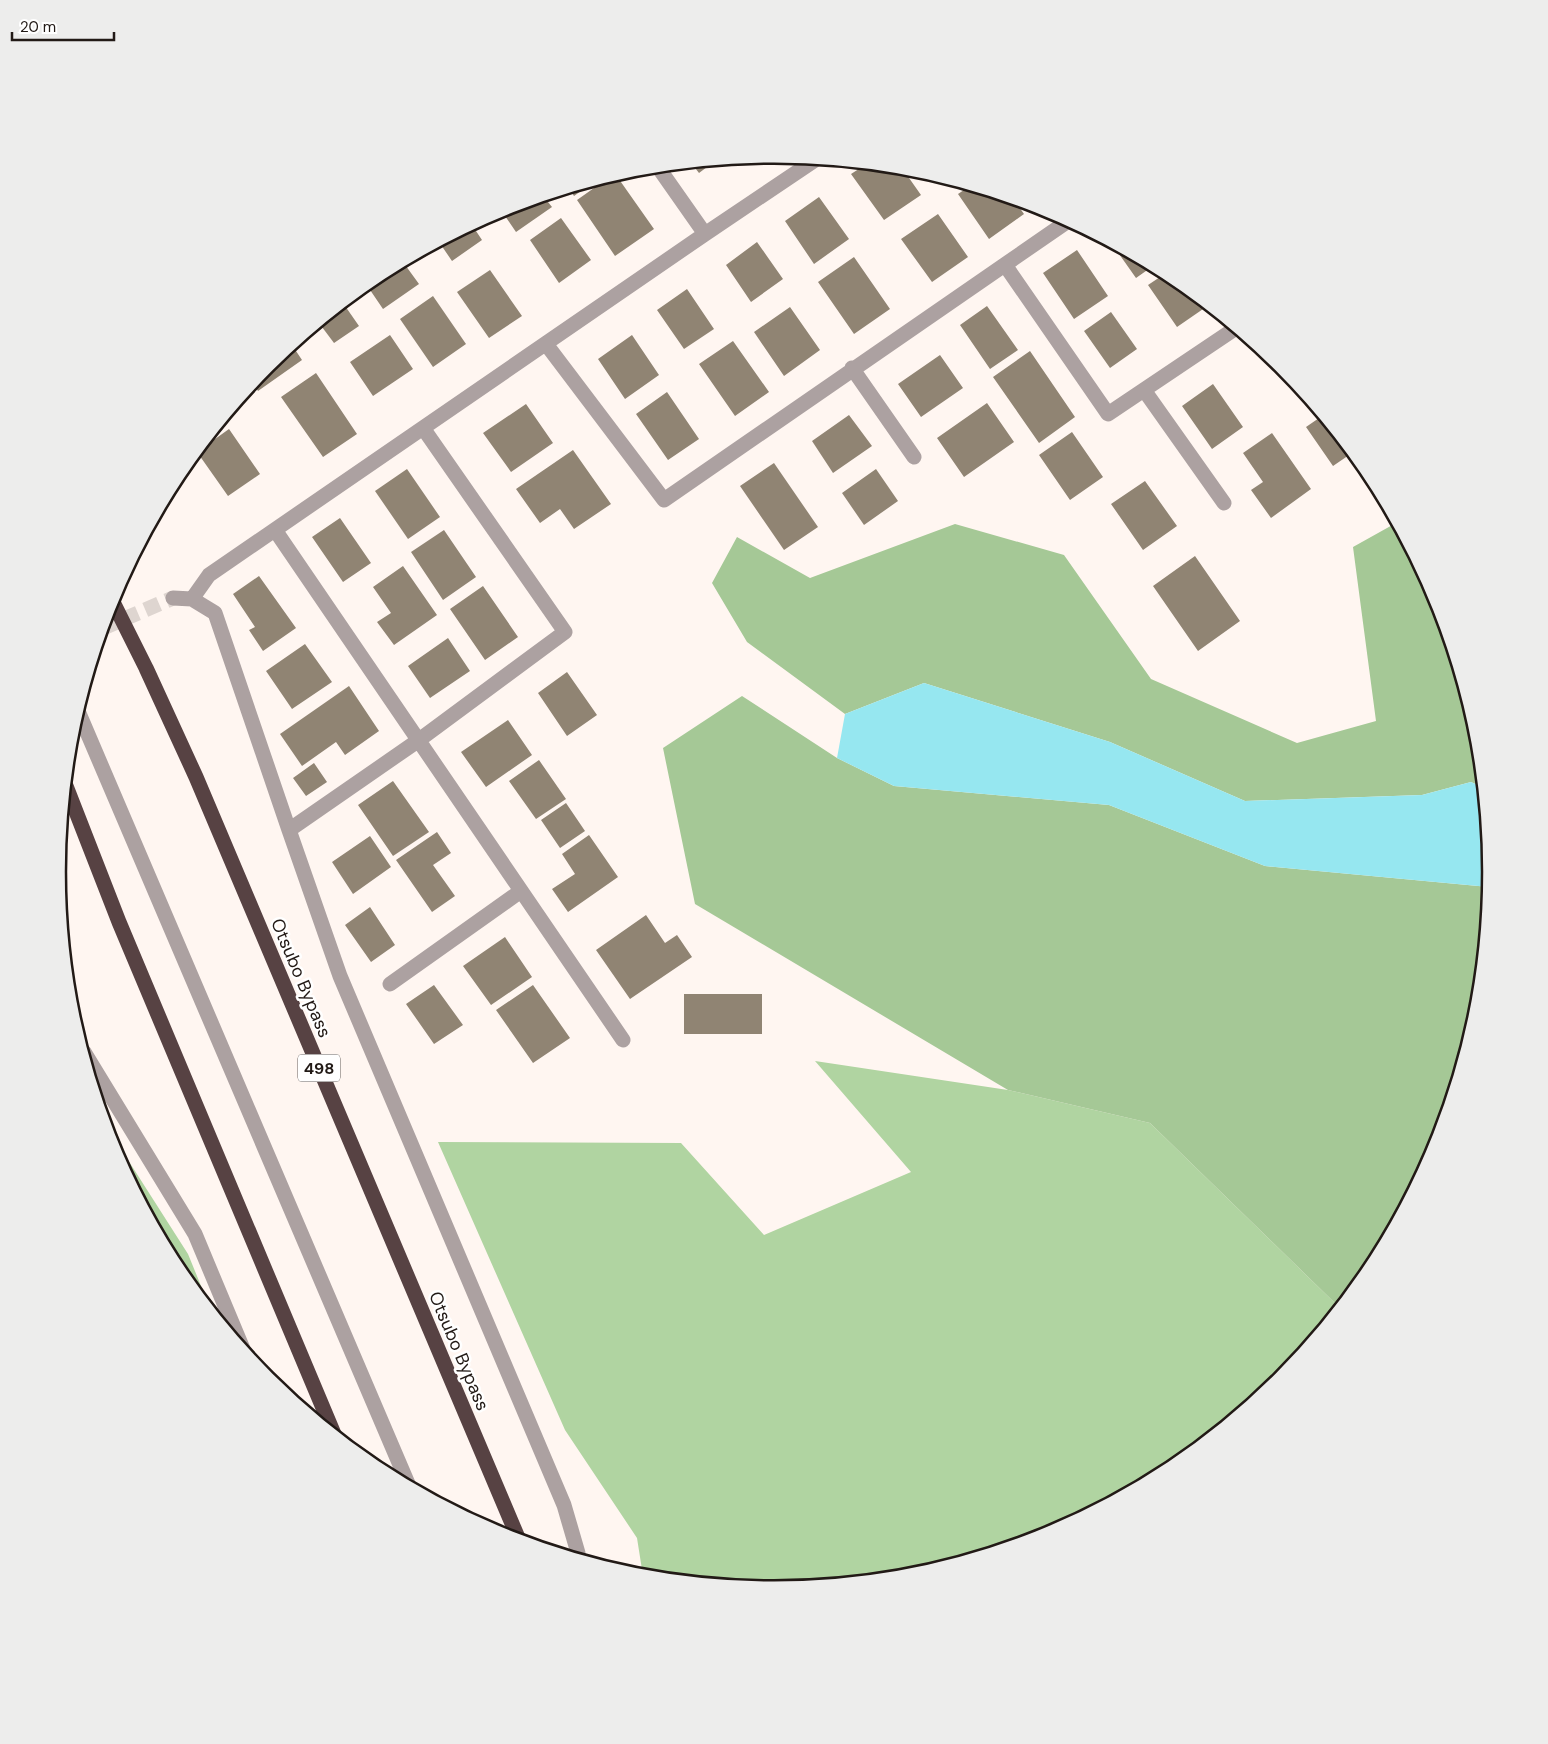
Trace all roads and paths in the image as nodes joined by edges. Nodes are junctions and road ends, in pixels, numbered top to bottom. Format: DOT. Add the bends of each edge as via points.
graph roads {
  1 [pos="807,165"];
  2 [pos="662,173"];
  3 [pos="1062,225"];
  4 [pos="704,234"];
  5 [pos="1005,265"];
  6 [pos="1231,332"];
  7 [pos="546,344"];
  8 [pos="852,368"];
  9 [pos="1144,390"];
  10 [pos="423,428"];
  11 [pos="914,457"];
  12 [pos="1224,503"];
  13 [pos="275,530"];
  14 [pos="173,598"];
  15 [pos="192,599"];
  16 [pos="117,610"];
  17 [pos="83,722"];
  18 [pos="419,740"];
  19 [pos="70,797"];
  20 [pos="288,830"];
  21 [pos="521,891"];
  22 [pos="390,984"];
  23 [pos="623,1040"];
  24 [pos="95,1070"];
  25 [pos="235,1330"];
  26 [pos="329,1422"];
  27 [pos="404,1475"];
  28 [pos="515,1530"];
  29 [pos="577,1552"];
  1 -- 4 [label="street"];
  2 -- 4 [label="street"];
  3 -- 5 [label="street"];
  4 -- 7 [label="street"];
  5 -- 8 [label="street"];
  5 -- 9 [label="street" via="1108,414"];
  6 -- 9 [label="street"];
  7 -- 8 [label="street" via="664,500"];
  7 -- 10 [label="street"];
  8 -- 11 [label="street"];
  9 -- 12 [label="street"];
  10 -- 13 [label="street"];
  10 -- 18 [label="street" via="564,632"];
  13 -- 15 [label="street" via="209,575"];
  13 -- 18 [label="street"];
  14 -- 15 [label="street"];
  15 -- 20 [label="street" via="215,613"];
  16 -- 28 [label="highway, Otsubo Bypass / 498" via="196,777"];
  17 -- 27 [label="street"];
  18 -- 20 [label="street"];
  18 -- 21 [label="street"];
  19 -- 26 [label="highway" via="123,931"];
  20 -- 29 [label="street" via="340,976 564,1505"];
  21 -- 22 [label="street"];
  21 -- 23 [label="street"];
  24 -- 25 [label="street" via="194,1234"];
}
